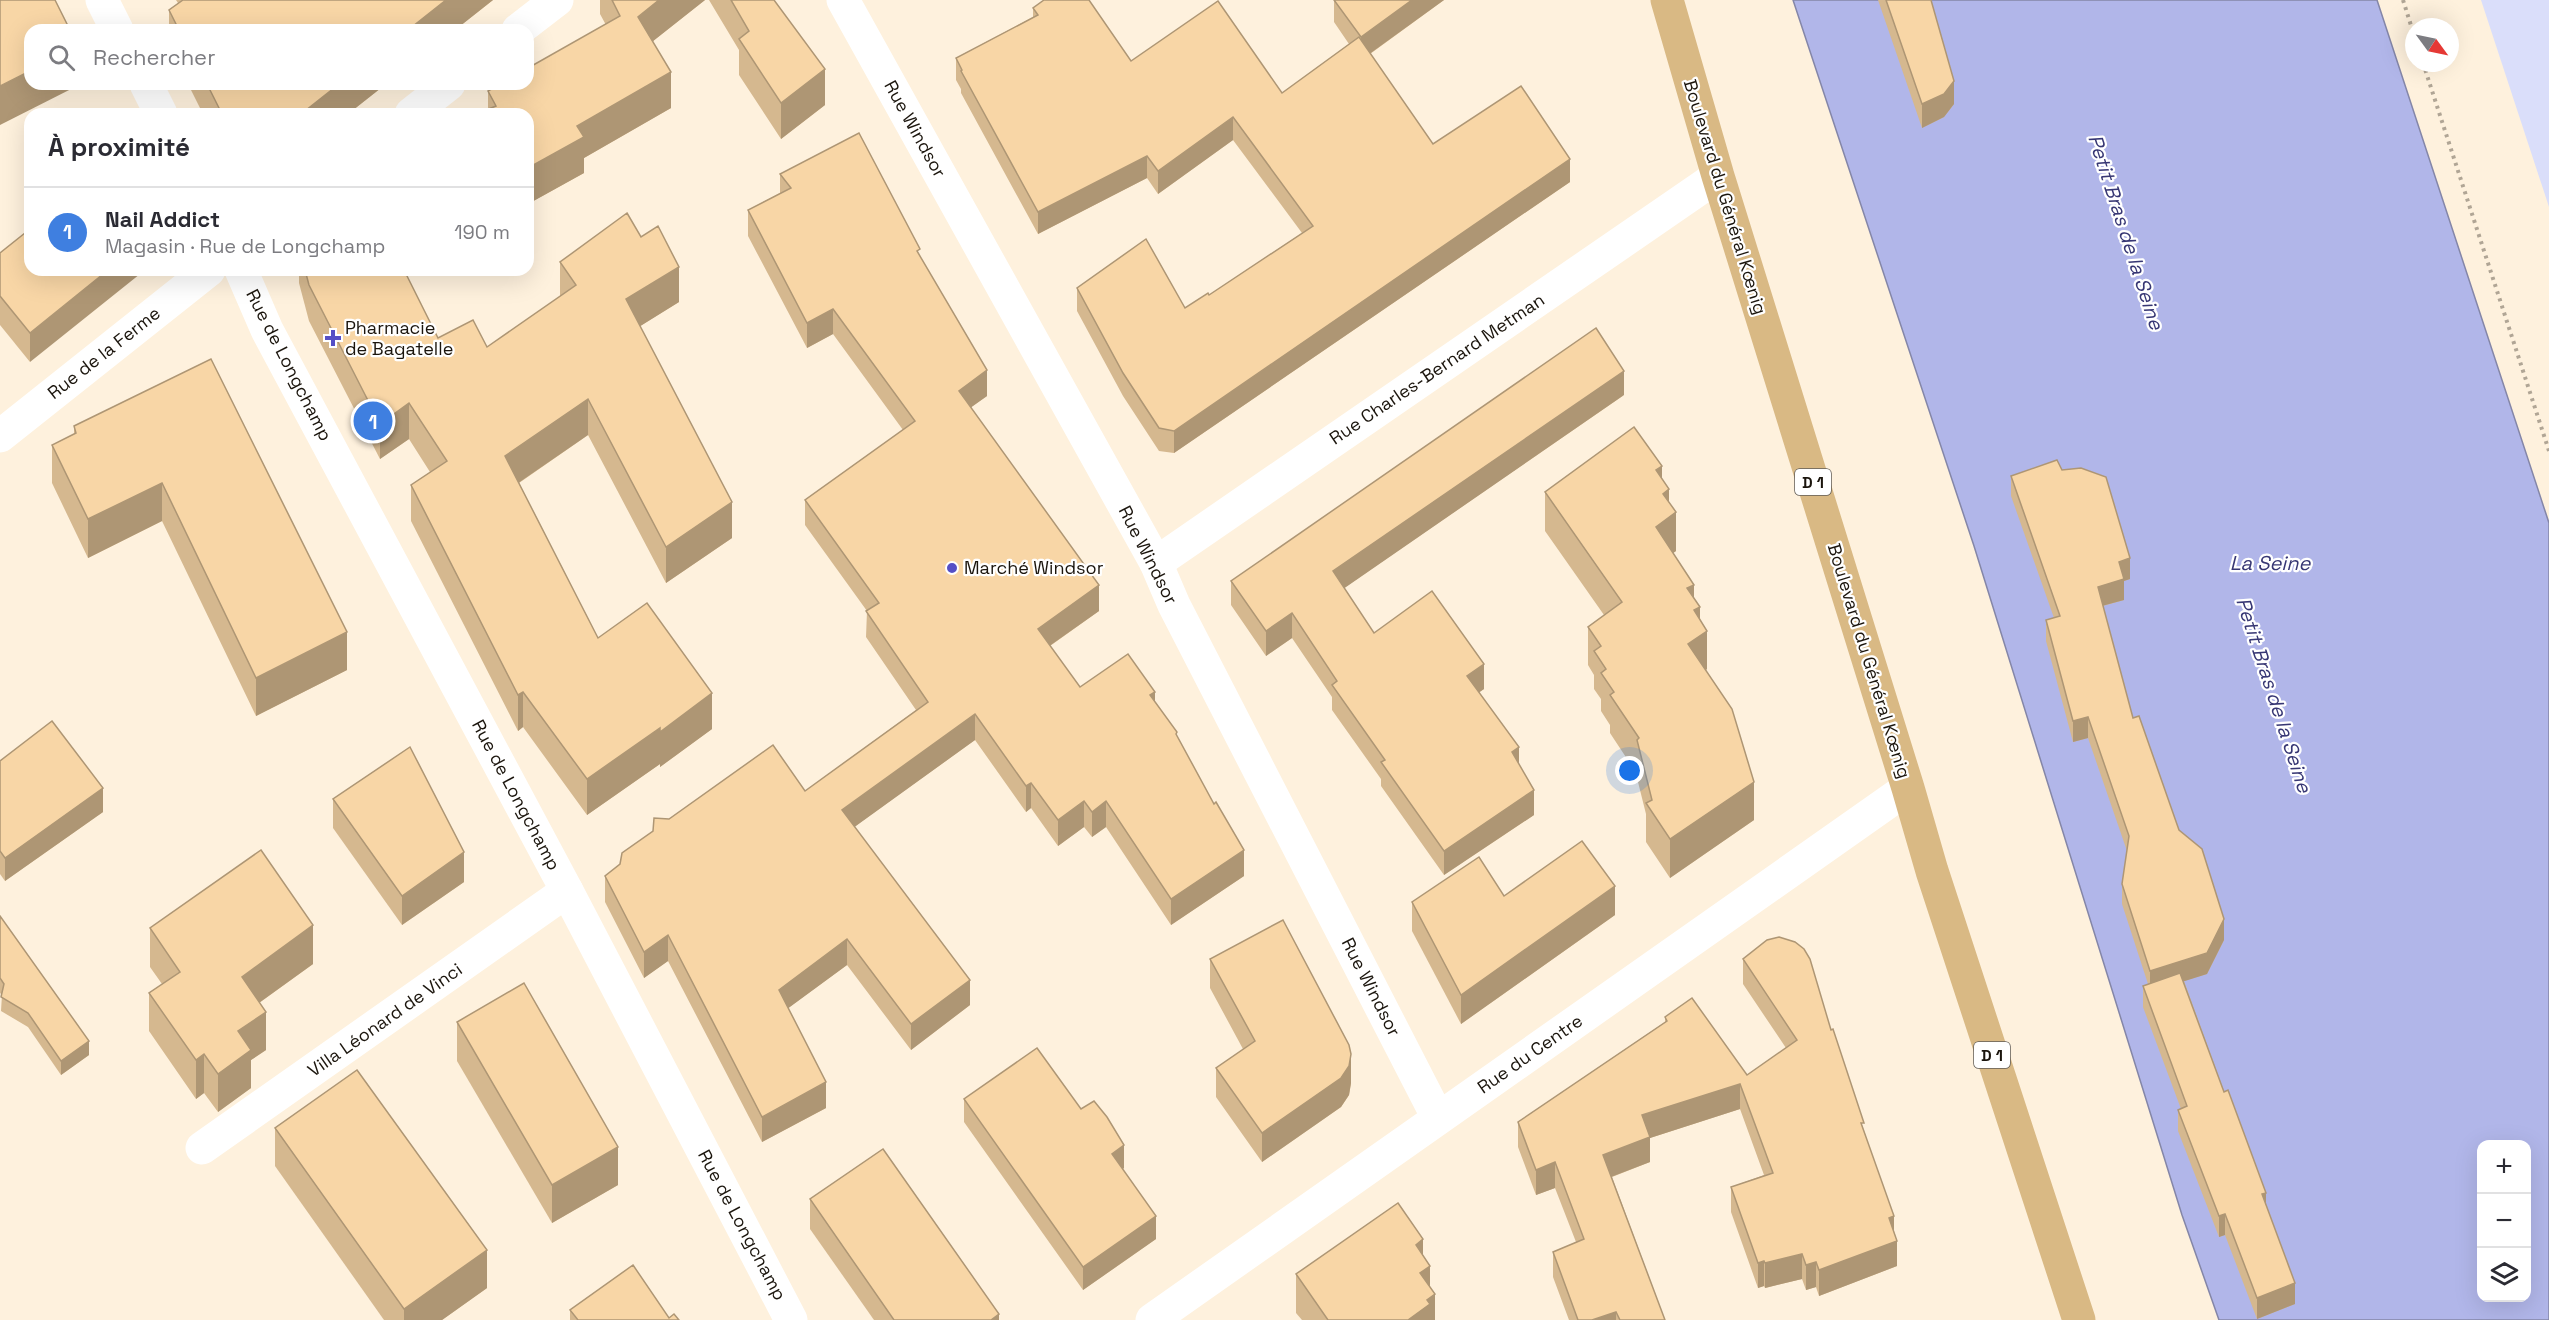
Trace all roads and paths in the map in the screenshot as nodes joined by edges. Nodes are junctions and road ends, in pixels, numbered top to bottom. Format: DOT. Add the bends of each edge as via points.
graph roads {
  1 [pos="102,0"];
  2 [pos="557,0"];
  3 [pos="843,0"];
  4 [pos="1667,0"];
  5 [pos="2403,0"];
  6 [pos="2409,18"];
  7 [pos="114,24"];
  8 [pos="526,24"];
  9 [pos="2426,72"];
  10 [pos="149,90"];
  11 [pos="441,90"];
  12 [pos="158,108"];
  13 [pos="419,108"];
  14 [pos="1718,176"];
  15 [pos="201,276"];
  16 [pos="244,276"];
  17 [pos="0,436"];
  18 [pos="2549,451"];
  19 [pos="1156,563"];
  20 [pos="1908,788"];
  21 [pos="567,891"];
  22 [pos="1438,1118"];
  23 [pos="202,1148"];
  24 [pos="791,1320"];
  25 [pos="1152,1320"];
  26 [pos="2079,1320"];
  1 -- 7 [label="street"];
  2 -- 8 [label="street"];
  3 -- 19 [label="street, Rue Windsor"];
  4 -- 14 [label="main road, Boulevard du Général Kœnig / D 1"];
  5 -- 6 [label="path"];
  9 -- 18 [label="path"];
  10 -- 12 [label="street"];
  11 -- 13 [label="street"];
  14 -- 19 [label="street, Rue Charles-Bernard Metman"];
  14 -- 20 [label="main road, Boulevard du Général Kœnig / D 1"];
  15 -- 17 [label="street, Rue de la Ferme"];
  16 -- 21 [label="street, Rue de Longchamp" via="267,330"];
  19 -- 22 [label="street, Rue Windsor" via="1174,606"];
  20 -- 22 [label="street, Rue du Centre"];
  20 -- 26 [label="main road, Boulevard du Général Kœnig / D 1"];
  21 -- 23 [label="street, Villa Léonard de Vinci"];
  21 -- 24 [label="street, Rue de Longchamp"];
  22 -- 25 [label="street, Rue du Centre"];
}
